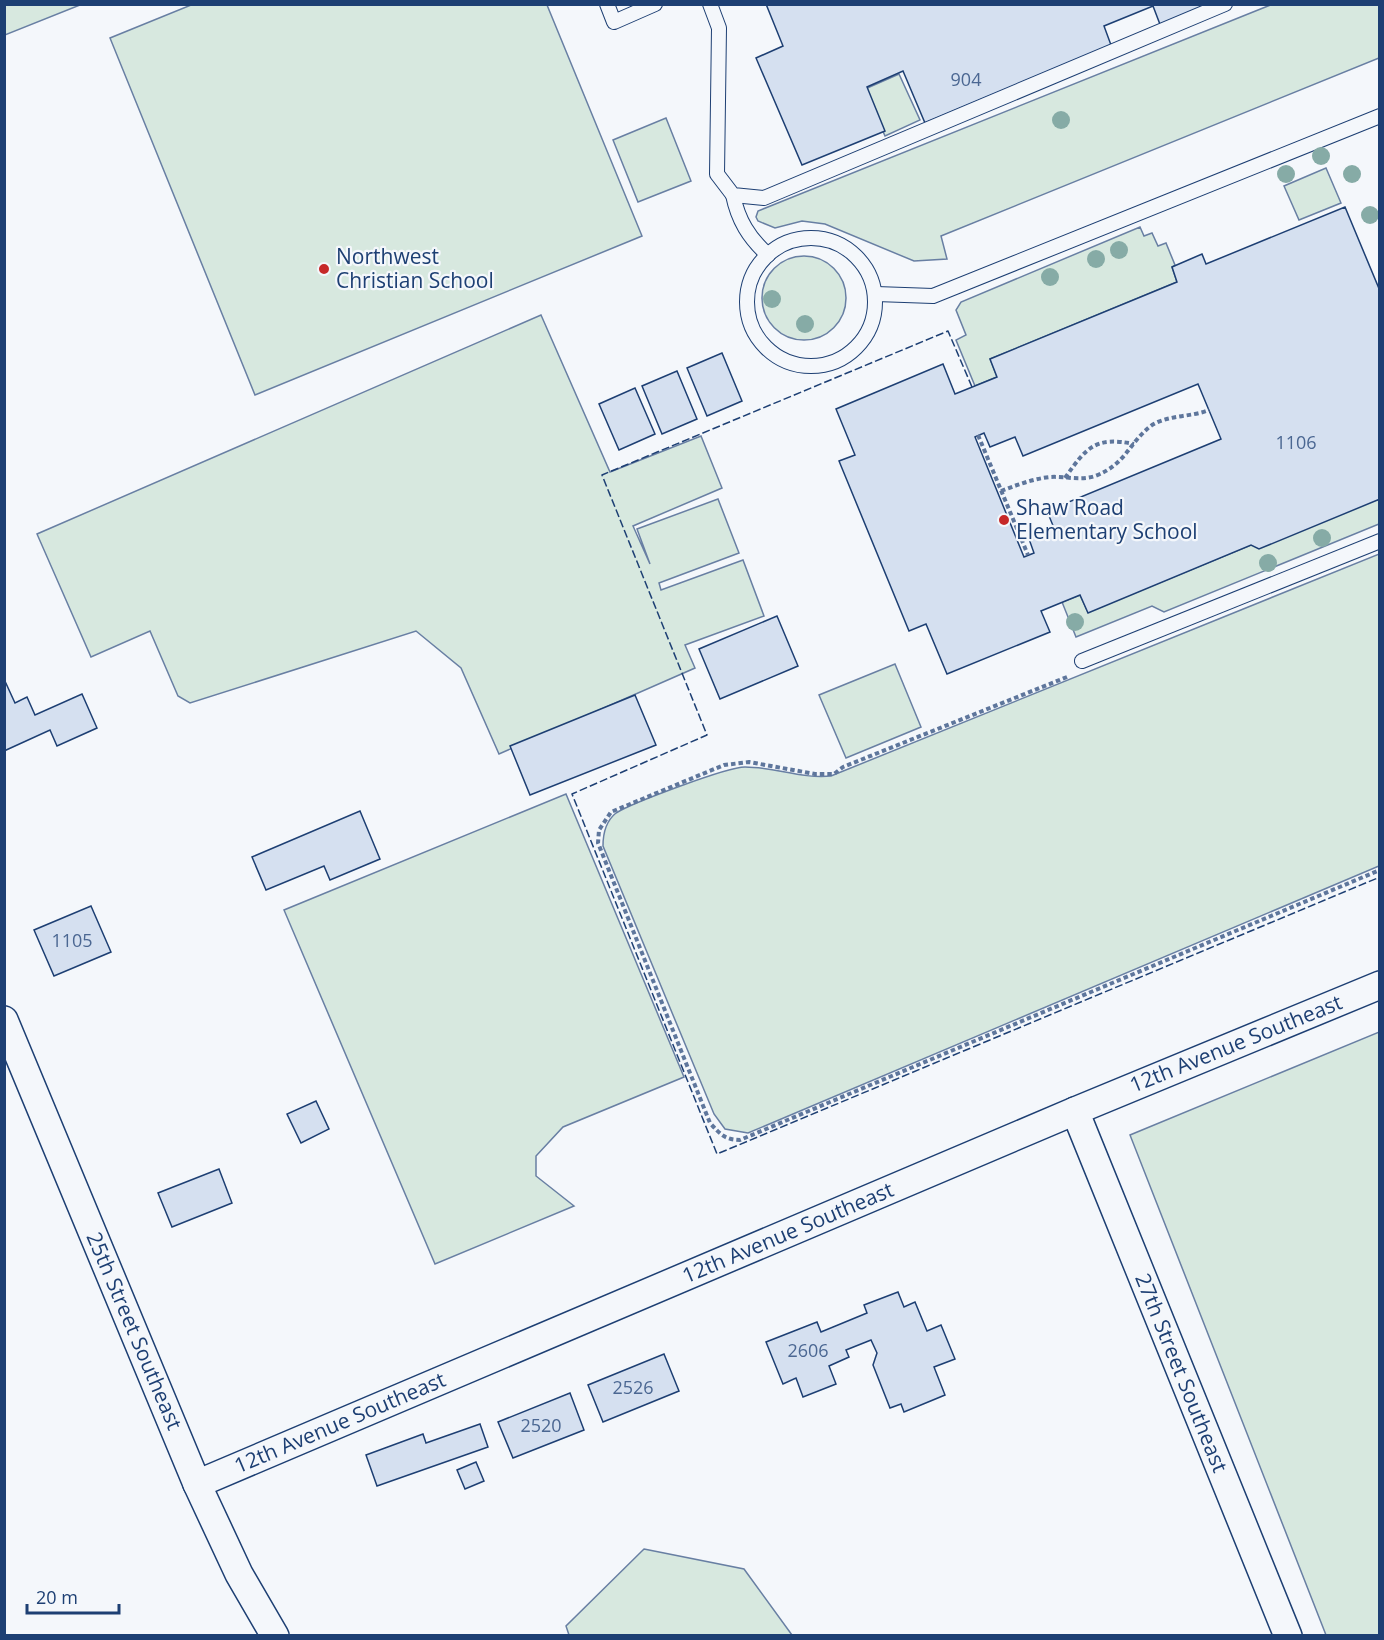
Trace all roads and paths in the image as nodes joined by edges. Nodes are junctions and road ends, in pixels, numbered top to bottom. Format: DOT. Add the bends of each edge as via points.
graph roads {
  1 [pos="607,4"];
  2 [pos="655,4"];
  3 [pos="710,4"];
  4 [pos="1225,4"];
  5 [pos="1380,116"];
  6 [pos="733,195"];
  7 [pos="768,255"];
  8 [pos="876,294"];
  9 [pos="1209,410"];
  10 [pos="978,435"];
  11 [pos="1134,444"];
  12 [pos="1065,478"];
  13 [pos="1001,491"];
  14 [pos="1380,541"];
  15 [pos="1028,555"];
  16 [pos="1082,661"];
  17 [pos="843,767"];
  18 [pos="1380,870"];
  19 [pos="1380,985"];
  20 [pos="4,1020"];
  21 [pos="1075,1111"];
  22 [pos="197,1484"];
  23 [pos="275,1635"];
  24 [pos="1288,1635"];
  1 -- 2 [label="lane" via="614,22"];
  3 -- 6 [label="lane" via="719,27 717,174"];
  4 -- 6 [label="lane" via="764,198"];
  5 -- 8 [label="lane" via="933,296"];
  6 -- 7 [label="lane" via="737,218"];
  7 -- 8 [label="lane" via="794,240 816,238 837,243 856,255 869,273"];
  7 -- 8 [label="lane" via="750,280 749,320 758,339 772,354 790,363 810,367 831,364 851,353 866,337 874,316"];
  9 -- 11 [label="path" via="1155,423"];
  10 -- 13 [label="path"];
  11 -- 12 [label="path" via="1113,468 1092,477"];
  11 -- 12 [label="path" via="1113,440 1098,443 1085,451"];
  12 -- 13 [label="path" via="1028,481"];
  13 -- 15 [label="path"];
  14 -- 16 [label="lane"];
  17 -- 18 [label="path" via="834,774 815,774 749,762 724,765 611,812 599,830 598,843 710,1123 728,1140 740,1140"];
  19 -- 21 [label="street, 12th Avenue Southeast"];
  20 -- 22 [label="street, 25th Street Southeast"];
  21 -- 22 [label="street, 12th Avenue Southeast"];
  21 -- 24 [label="street, 27th Street Southeast"];
  22 -- 23 [label="street, 25th Street Southeast" via="239,1574"];
}
